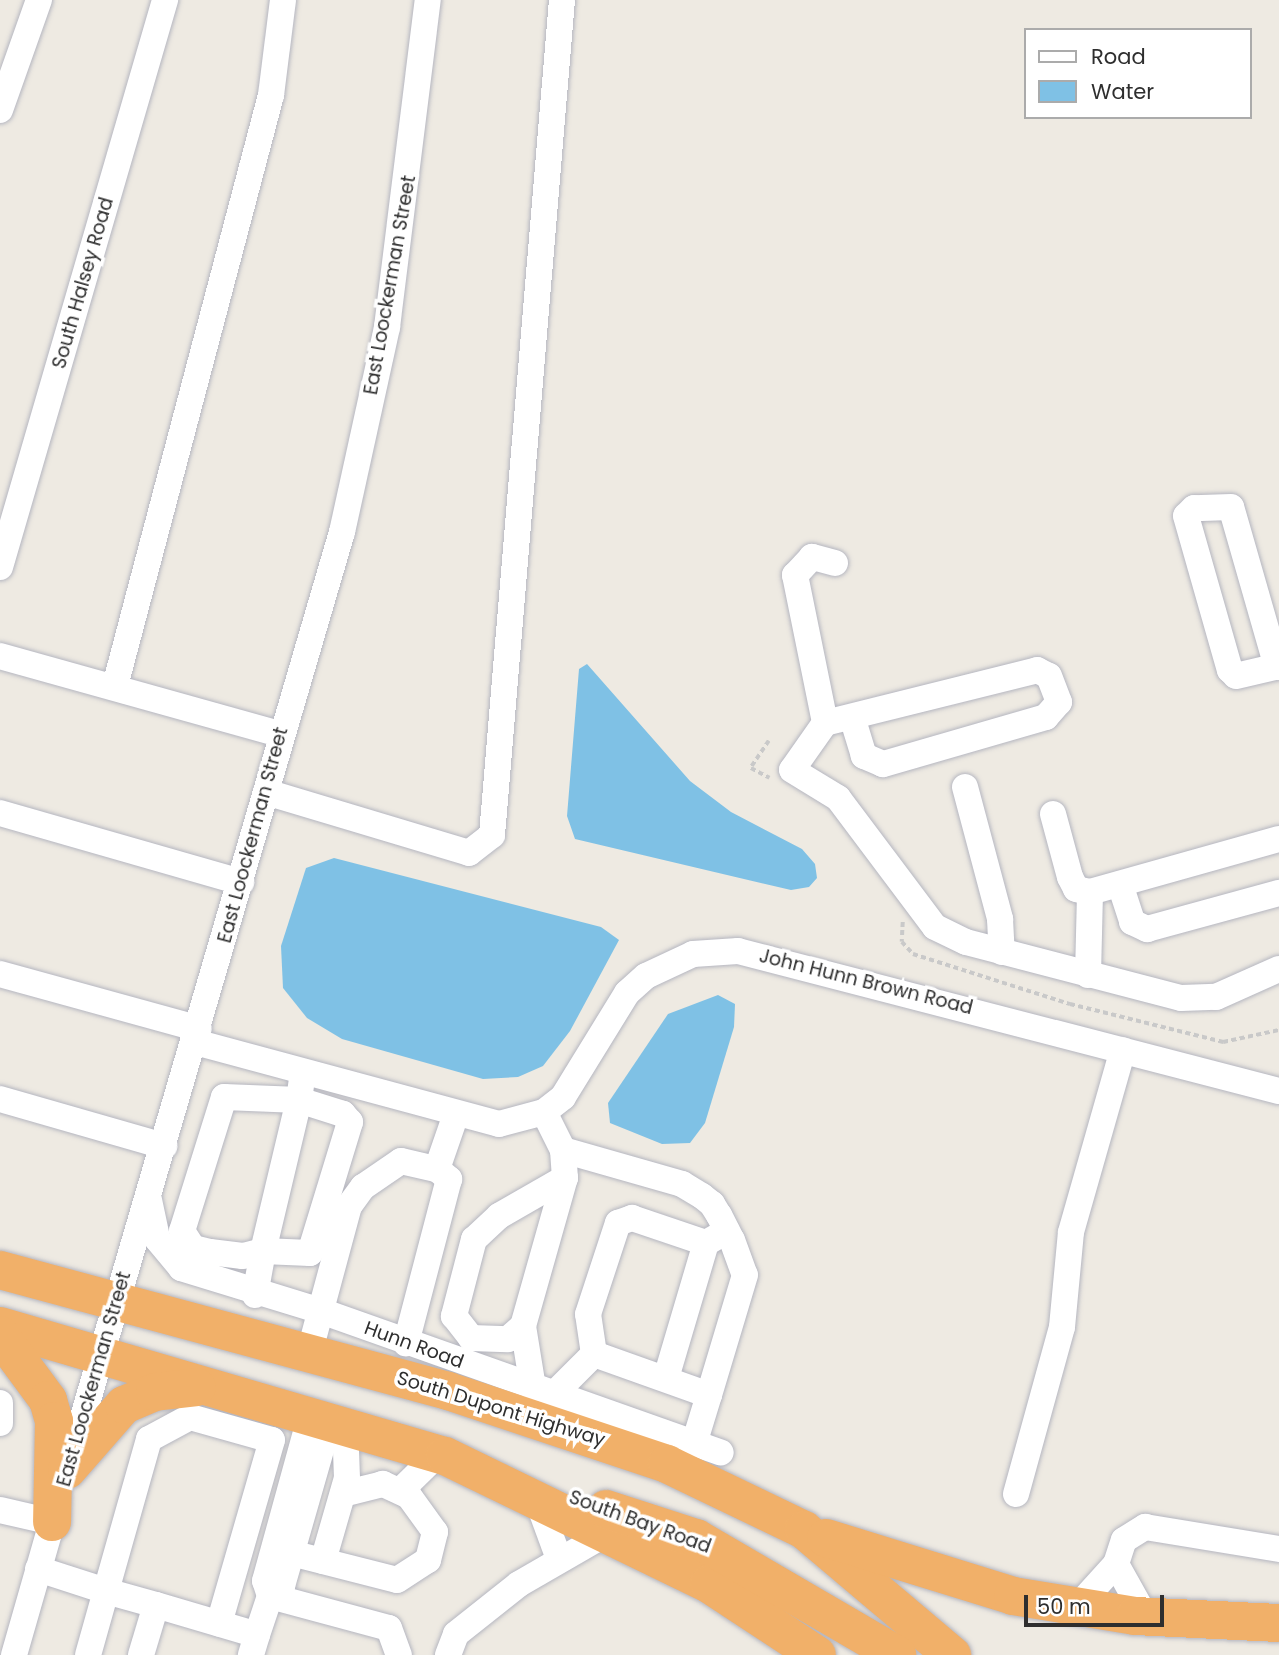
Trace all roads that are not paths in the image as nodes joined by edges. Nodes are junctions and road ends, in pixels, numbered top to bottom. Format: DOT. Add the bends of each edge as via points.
graph roads {
  1 [pos="39,0"];
  2 [pos="166,0"];
  3 [pos="283,0"];
  4 [pos="428,0"];
  5 [pos="562,0"];
  6 [pos="0,110"];
  7 [pos="835,563"];
  8 [pos="0,567"];
  9 [pos="0,656"];
  10 [pos="1278,666"];
  11 [pos="116,686"];
  12 [pos="853,719"];
  13 [pos="825,723"];
  14 [pos="280,734"];
  15 [pos="965,786"];
  16 [pos="266,792"];
  17 [pos="0,813"];
  18 [pos="1053,814"];
  19 [pos="1279,839"];
  20 [pos="241,882"];
  21 [pos="1120,884"];
  22 [pos="1090,892"];
  23 [pos="1279,893"];
  24 [pos="1002,952"];
  25 [pos="1279,969"];
  26 [pos="0,974"];
  27 [pos="1088,975"];
  28 [pos="197,1036"];
  29 [pos="1123,1050"];
  30 [pos="303,1073"];
  31 [pos="1279,1091"];
  32 [pos="0,1098"];
  33 [pos="299,1100"];
  34 [pos="544,1111"];
  35 [pos="455,1117"];
  36 [pos="164,1146"];
  37 [pos="563,1150"];
  38 [pos="443,1174"];
  39 [pos="565,1178"];
  40 [pos="148,1197"];
  41 [pos="717,1237"];
  42 [pos="263,1251"];
  43 [pos="0,1270"];
  44 [pos="255,1295"];
  45 [pos="117,1303"];
  46 [pos="321,1311"];
  47 [pos="0,1326"];
  48 [pos="523,1326"];
  49 [pos="0,1335"];
  50 [pos="406,1343"];
  51 [pos="102,1354"];
  52 [pos="309,1354"];
  53 [pos="594,1354"];
  54 [pos="666,1378"];
  55 [pos="210,1386"];
  56 [pos="543,1392"];
  57 [pos="709,1395"];
  58 [pos="0,1404"];
  59 [pos="329,1419"];
  60 [pos="0,1423"];
  61 [pos="694,1444"];
  62 [pos="721,1454"];
  63 [pos="442,1455"];
  64 [pos="67,1470"];
  65 [pos="401,1490"];
  66 [pos="1017,1493"];
  67 [pos="343,1494"];
  68 [pos="537,1499"];
  69 [pos="0,1510"];
  70 [pos="52,1522"];
  71 [pos="804,1530"];
  72 [pos="609,1532"];
  73 [pos="1279,1549"];
  74 [pos="291,1553"];
  75 [pos="558,1556"];
  76 [pos="323,1561"];
  77 [pos="1116,1564"];
  78 [pos="38,1569"];
  79 [pos="106,1591"];
  80 [pos="270,1596"];
  81 [pos="156,1605"];
  82 [pos="1077,1606"];
  83 [pos="1145,1616"];
  84 [pos="1279,1623"];
  85 [pos="219,1624"];
  86 [pos="254,1645"];
  87 [pos="13,1655"];
  88 [pos="88,1655"];
  89 [pos="141,1655"];
  90 [pos="400,1655"];
  91 [pos="449,1655"];
  92 [pos="817,1655"];
  93 [pos="897,1655"];
  94 [pos="952,1655"];
  1 -- 6 [label="street"];
  2 -- 8 [label="street, South Halsey Road"];
  3 -- 11 [label="street" via="271,95"];
  4 -- 14 [label="street, East Loockerman Street" via="387,327 342,532"];
  5 -- 16 [label="street" via="492,835 469,853"];
  7 -- 13 [label="street" via="813,557 795,575"];
  9 -- 11 [label="street"];
  10 -- 10 [label="street" via="1236,676 1230,670 1186,516 1194,508 1231,507"];
  11 -- 14 [label="street"];
  12 -- 12 [label="street" via="1037,670 1049,676 1059,702 1046,717 883,764 864,756"];
  12 -- 13 [label="street"];
  13 -- 24 [label="street" via="792,770 838,798 935,926"];
  14 -- 16 [label="street, East Loockerman Street"];
  15 -- 24 [label="street" via="1000,919"];
  16 -- 20 [label="street, East Loockerman Street"];
  17 -- 20 [label="street"];
  18 -- 22 [label="street" via="1070,877 1076,889"];
  19 -- 21 [label="street"];
  20 -- 28 [label="street, East Loockerman Street"];
  21 -- 22 [label="street"];
  21 -- 23 [label="street" via="1132,922 1147,929"];
  22 -- 27 [label="street"];
  24 -- 27 [label="street"];
  25 -- 27 [label="street" via="1216,997 1181,998"];
  26 -- 28 [label="street, John Hunn Brown Road"];
  28 -- 30 [label="street, John Hunn Brown Road"];
  28 -- 36 [label="street, East Loockerman Street"];
  29 -- 31 [label="street, John Hunn Brown Road"];
  29 -- 34 [label="street, John Hunn Brown Road" via="765,954 713,950 667,963 627,993 577,1083"];
  29 -- 66 [label="street" via="1071,1232 1062,1327"];
  30 -- 33 [label="street"];
  30 -- 35 [label="street, John Hunn Brown Road"];
  32 -- 36 [label="street"];
  33 -- 42 [label="street"];
  33 -- 42 [label="street" via="343,1114 350,1122 310,1254"];
  33 -- 42 [label="street" via="224,1097 195,1175 182,1231 192,1248 243,1256"];
  34 -- 35 [label="street, John Hunn Brown Road" via="499,1124"];
  34 -- 37 [label="street"];
  35 -- 38 [label="street"];
  36 -- 40 [label="street, East Loockerman Street"];
  37 -- 39 [label="street"];
  37 -- 41 [label="street" via="681,1184 712,1204"];
  38 -- 46 [label="street" via="401,1161 363,1187 349,1206"];
  38 -- 50 [label="street"];
  39 -- 48 [label="street"];
  39 -- 48 [label="street" via="499,1216 474,1239 454,1316 461,1331 493,1342"];
  40 -- 44 [label="street, Hunn Road" via="157,1239 181,1268"];
  40 -- 45 [label="street, East Loockerman Street"];
  41 -- 53 [label="street" via="632,1218 612,1228 588,1314"];
  41 -- 54 [label="street"];
  41 -- 57 [label="street" via="745,1280"];
  42 -- 44 [label="street"];
  43 -- 45 [label="highway, South Dupont Highway"];
  44 -- 46 [label="street, Hunn Road"];
  45 -- 51 [label="street, East Loockerman Street"];
  45 -- 52 [label="highway, South Dupont Highway"];
  46 -- 50 [label="street, Hunn Road"];
  46 -- 52 [label="street"];
  47 -- 51 [label="highway"];
  48 -- 56 [label="street"];
  49 -- 70 [label="highway" via="48,1400 54,1421"];
  50 -- 56 [label="street, Hunn Road"];
  51 -- 55 [label="highway"];
  51 -- 64 [label="street, East Loockerman Street"];
  52 -- 71 [label="highway, South Dupont Highway" via="591,1436"];
  53 -- 54 [label="street"];
  53 -- 56 [label="street"];
  54 -- 57 [label="street"];
  55 -- 59 [label="highway"];
  55 -- 64 [label="highway" via="155,1392 124,1405"];
  56 -- 61 [label="street, Hunn Road"];
  57 -- 61 [label="street"];
  58 -- 60 [label="street"];
  59 -- 63 [label="highway"];
  59 -- 67 [label="street"];
  59 -- 74 [label="street"];
  59 -- 80 [label="street" via="265,1581"];
  61 -- 62 [label="street, Hunn Road"];
  63 -- 65 [label="street"];
  63 -- 68 [label="highway"];
  63 -- 93 [label="highway, South Bay Road" via="696,1538"];
  64 -- 70 [label="street, East Loockerman Street"];
  65 -- 67 [label="street" via="383,1484"];
  65 -- 76 [label="street" via="435,1532 428,1560 417,1572 397,1580"];
  67 -- 76 [label="street"];
  68 -- 72 [label="highway"];
  68 -- 75 [label="street"];
  69 -- 70 [label="street"];
  70 -- 78 [label="street, East Loockerman Street"];
  71 -- 82 [label="highway" via="918,1571"];
  71 -- 94 [label="highway, South Dupont Highway"];
  72 -- 75 [label="street"];
  72 -- 92 [label="highway" via="709,1584"];
  73 -- 77 [label="street" via="1145,1527 1124,1539"];
  74 -- 76 [label="street"];
  74 -- 80 [label="street" via="282,1586"];
  75 -- 91 [label="street" via="466,1625"];
  77 -- 82 [label="street"];
  77 -- 83 [label="street"];
  78 -- 79 [label="street"];
  78 -- 87 [label="street, East Loockerman Street"];
  79 -- 81 [label="street"];
  79 -- 85 [label="street" via="149,1439 161,1428 190,1417 272,1440"];
  79 -- 88 [label="street"];
  80 -- 86 [label="street"];
  80 -- 90 [label="street" via="389,1628"];
  81 -- 85 [label="street"];
  81 -- 89 [label="street"];
  82 -- 83 [label="highway"];
  83 -- 84 [label="highway"];
  85 -- 86 [label="street"];
}
